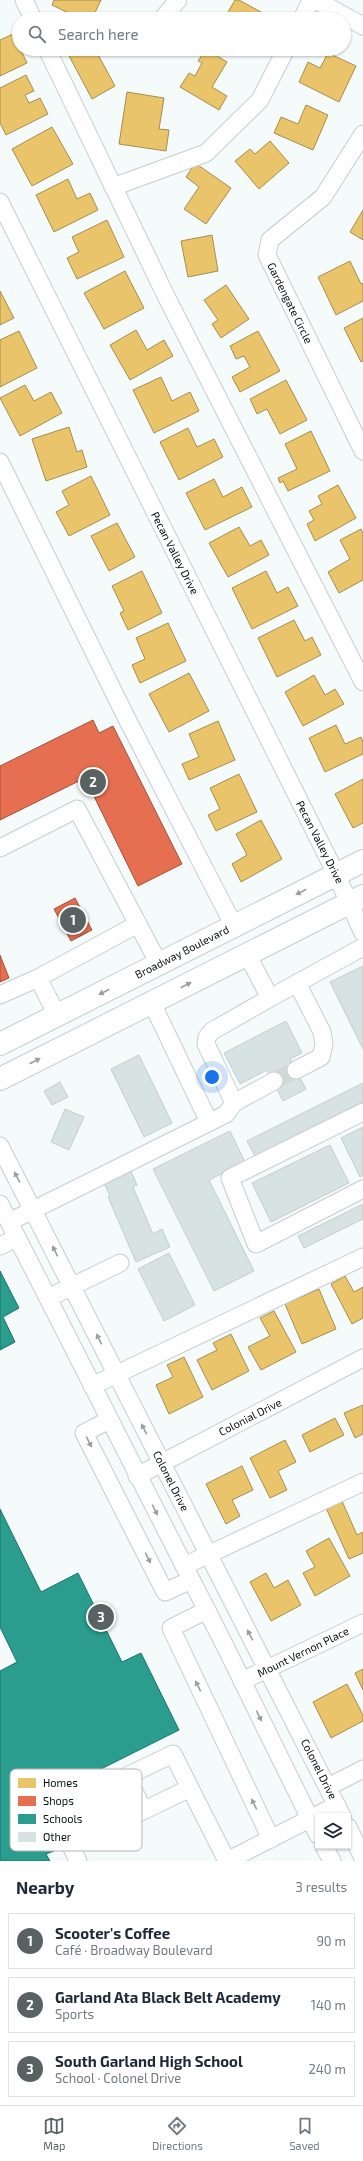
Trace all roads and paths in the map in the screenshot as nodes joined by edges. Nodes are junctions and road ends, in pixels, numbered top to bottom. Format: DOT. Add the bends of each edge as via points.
graph roads {
  1 [pos="24,0"];
  2 [pos="178,0"];
  3 [pos="311,0"];
  4 [pos="316,0"];
  5 [pos="30,12"];
  6 [pos="168,12"];
  7 [pos="305,12"];
  8 [pos="338,12"];
  9 [pos="351,19"];
  10 [pos="363,26"];
  11 [pos="50,56"];
  12 [pos="282,56"];
  13 [pos="363,134"];
  14 [pos="113,187"];
  15 [pos="0,202"];
  16 [pos="363,451"];
  17 [pos="0,462"];
  18 [pos="363,682"];
  19 [pos="0,848"];
  20 [pos="363,861"];
  21 [pos="336,874"];
  22 [pos="357,900"];
  23 [pos="138,924"];
  24 [pos="234,926"];
  25 [pos="363,933"];
  26 [pos="363,947"];
  27 [pos="247,954"];
  28 [pos="159,964"];
  29 [pos="139,974"];
  30 [pos="38,978"];
  31 [pos="297,983"];
  32 [pos="0,995"];
  33 [pos="270,998"];
  34 [pos="152,1003"];
  35 [pos="57,1015"];
  36 [pos="0,1044"];
  37 [pos="296,1070"];
  38 [pos="0,1079"];
  39 [pos="274,1081"];
  40 [pos="234,1103"];
  41 [pos="363,1112"];
  42 [pos="209,1122"];
  43 [pos="0,1146"];
  44 [pos="363,1189"];
  45 [pos="33,1209"];
  46 [pos="4,1215"];
  47 [pos="17,1238"];
  48 [pos="0,1246"];
  49 [pos="363,1257"];
  50 [pos="120,1263"];
  51 [pos="72,1286"];
  52 [pos="48,1298"];
  53 [pos="363,1358"];
  54 [pos="116,1374"];
  55 [pos="92,1386"];
  56 [pos="109,1420"];
  57 [pos="161,1463"];
  58 [pos="137,1476"];
  59 [pos="363,1482"];
  60 [pos="208,1554"];
  61 [pos="187,1573"];
  62 [pos="207,1610"];
  63 [pos="363,1622"];
  64 [pos="268,1669"];
  65 [pos="242,1681"];
  66 [pos="142,1769"];
  67 [pos="363,1769"];
  68 [pos="328,1787"];
  69 [pos="190,1788"];
  70 [pos="143,1810"];
  71 [pos="340,1811"];
  72 [pos="309,1819"];
  73 [pos="315,1830"];
  74 [pos="351,1834"];
  75 [pos="271,1839"];
  76 [pos="326,1849"];
  77 [pos="73,1851"];
  78 [pos="363,1858"];
  79 [pos="78,1861"];
  80 [pos="227,1861"];
  81 [pos="332,1861"];
  1 -- 5 [label="street"];
  2 -- 6 [label="street"];
  3 -- 7 [label="street"];
  4 -- 8 [label="street"];
  9 -- 10 [label="street"];
  11 -- 14 [label="street"];
  12 -- 14 [label="street" via="260,100 206,153"];
  13 -- 16 [label="street, Gardengate Circle" via="324,197 270,240 267,255"];
  14 -- 18 [label="street"];
  15 -- 21 [label="street, Pecan Valley Drive"];
  17 -- 24 [label="street" via="126,717"];
  19 -- 23 [label="street" via="77,809"];
  20 -- 21 [label="main road, Broadway Boulevard"];
  21 -- 22 [label="street, Pecan Valley Drive"];
  21 -- 24 [label="main road, Broadway Boulevard, one-way"];
  22 -- 25 [label="street, Pecan Valley Drive"];
  22 -- 27 [label="main road"];
  23 -- 28 [label="street"];
  23 -- 30 [label="street"];
  24 -- 28 [label="main road, Broadway Boulevard"];
  26 -- 31 [label="street"];
  27 -- 33 [label="street"];
  34 -- 27 [label="main road, one-way"];
  28 -- 29 [label="main road, Broadway Boulevard"];
  29 -- 34 [label="main road"];
  29 -- 35 [label="main road, Broadway Boulevard, one-way"];
  30 -- 32 [label="street"];
  30 -- 35 [label="street"];
  31 -- 33 [label="street"];
  31 -- 37 [label="street" via="322,1032 324,1044 321,1057"];
  33 -- 40 [label="street" via="212,1031 207,1037 206,1044"];
  38 -- 34 [label="main road, one-way"];
  34 -- 42 [label="street"];
  35 -- 36 [label="main road, Broadway Boulevard"];
  39 -- 40 [label="street"];
  40 -- 42 [label="street" via="226,1114"];
  41 -- 44 [label="street" via="230,1178 256,1244"];
  42 -- 45 [label="street"];
  45 -- 43 [label="street, Colonel Drive, one-way"];
  45 -- 46 [label="street"];
  51 -- 45 [label="street, Colonel Drive, one-way"];
  46 -- 47 [label="street"];
  47 -- 48 [label="street"];
  47 -- 52 [label="street"];
  49 -- 54 [label="street"];
  50 -- 51 [label="street"];
  51 -- 52 [label="street"];
  54 -- 51 [label="street, Colonel Drive, one-way"];
  52 -- 55 [label="street"];
  53 -- 57 [label="street, Colonial Drive"];
  54 -- 55 [label="street"];
  57 -- 54 [label="street, Colonel Drive, one-way"];
  55 -- 56 [label="street"];
  56 -- 58 [label="street"];
  56 -- 61 [label="street, one-way" via="84,1433 165,1592"];
  57 -- 58 [label="street, Colonial Drive"];
  57 -- 60 [label="street, Colonel Drive"];
  58 -- 61 [label="street, one-way"];
  59 -- 60 [label="street"];
  60 -- 61 [label="street"];
  64 -- 60 [label="street, Colonel Drive, one-way"];
  61 -- 62 [label="street"];
  62 -- 65 [label="street"];
  75 -- 62 [label="street, one-way" via="171,1628"];
  63 -- 64 [label="street, Mount Vernon Place"];
  64 -- 65 [label="street, Mount Vernon Place"];
  64 -- 68 [label="street, Colonel Drive"];
  65 -- 72 [label="street, one-way"];
  66 -- 69 [label="street" via="173,1754"];
  67 -- 68 [label="street"];
  68 -- 71 [label="street, Colonel Drive"];
  69 -- 70 [label="street"];
  69 -- 80 [label="street"];
  71 -- 72 [label="street"];
  72 -- 73 [label="street"];
  72 -- 75 [label="street"];
  74 -- 78 [label="street"];
  75 -- 80 [label="street"];
  76 -- 81 [label="street"];
  77 -- 79 [label="street"];
}
